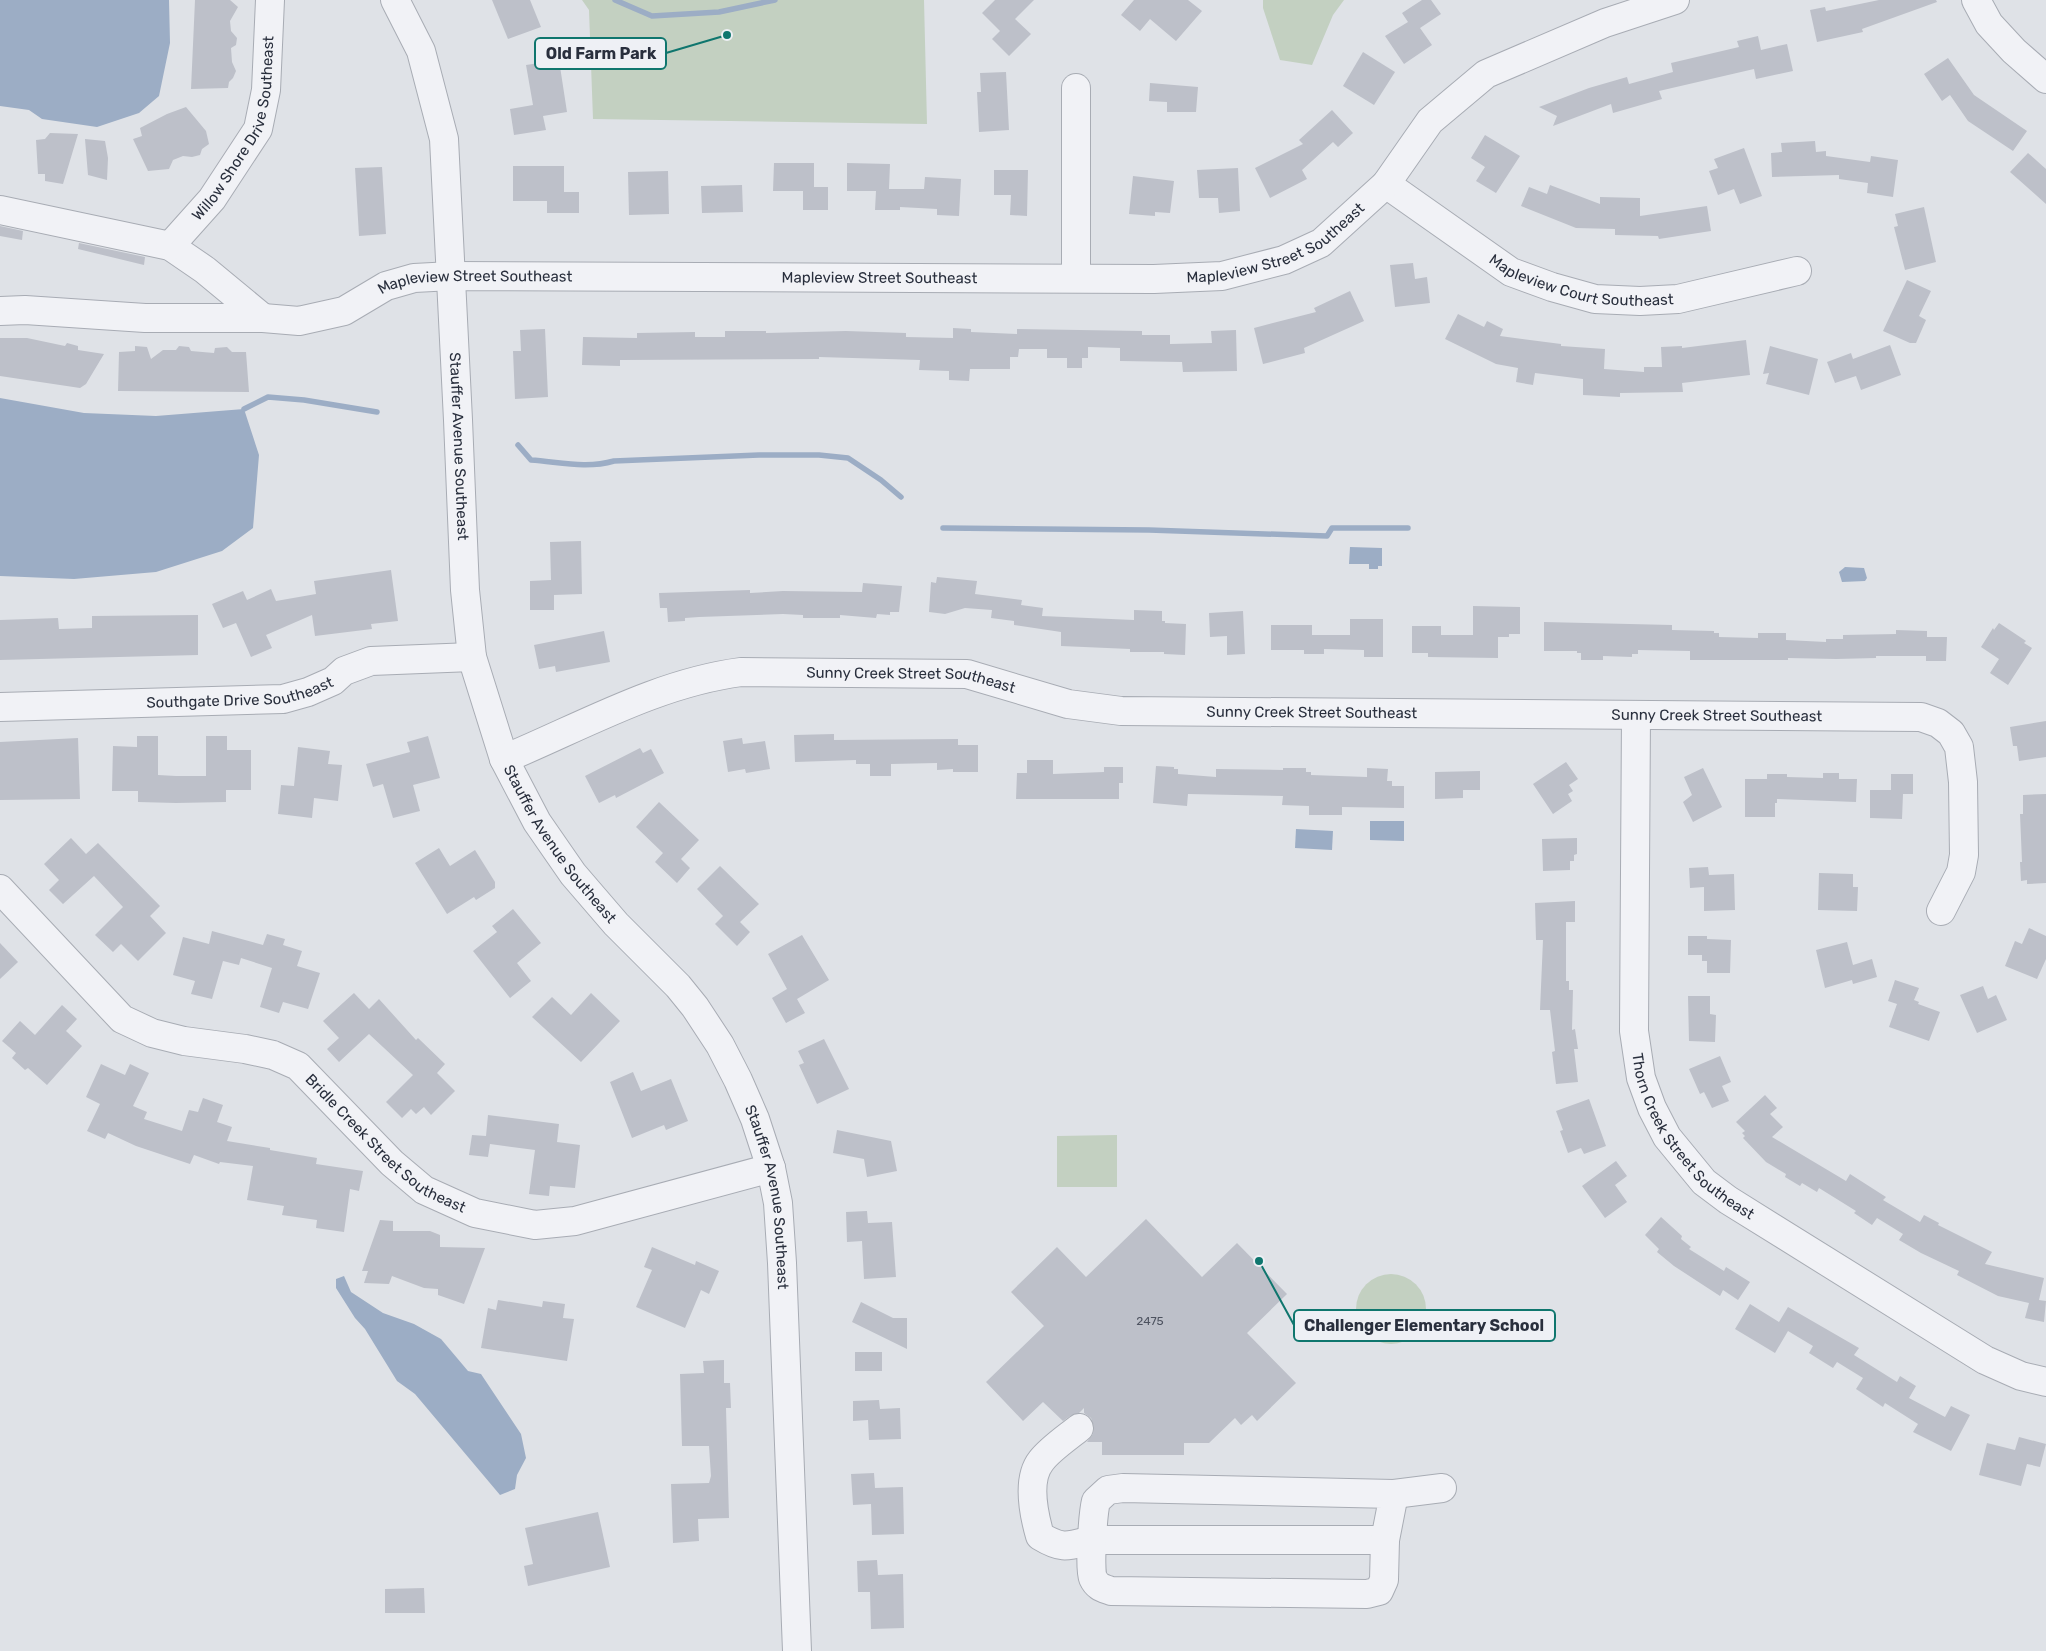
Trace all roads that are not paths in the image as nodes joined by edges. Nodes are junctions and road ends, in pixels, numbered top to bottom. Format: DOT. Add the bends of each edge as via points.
graph roads {
  1 [pos="270,0"];
  2 [pos="396,0"];
  3 [pos="1675,0"];
  4 [pos="1976,0"];
  5 [pos="2046,79"];
  6 [pos="1076,88"];
  7 [pos="1386,184"];
  8 [pos="0,210"];
  9 [pos="170,246"];
  10 [pos="1797,271"];
  11 [pos="452,276"];
  12 [pos="1076,278"];
  13 [pos="0,310"];
  14 [pos="263,318"];
  15 [pos="472,657"];
  16 [pos="0,707"];
  17 [pos="1636,715"];
  18 [pos="504,759"];
  19 [pos="0,889"];
  20 [pos="1941,911"];
  21 [pos="771,1168"];
  22 [pos="2046,1382"];
  23 [pos="1079,1428"];
  24 [pos="1442,1488"];
  25 [pos="1394,1494"];
  26 [pos="1092,1540"];
  27 [pos="1385,1540"];
  28 [pos="797,1651"];
  1 -- 9 [label="street, Willow Shore Drive Southeast" via="266,90 258,129 212,200"];
  2 -- 11 [label="street, Stauffer Avenue Southeast" via="421,51 444,139"];
  3 -- 7 [label="street, Mapleview Street Southeast" via="1606,23 1486,74 1430,121"];
  4 -- 5 [label="street" via="1989,24 2014,52"];
  6 -- 12 [label="street"];
  7 -- 10 [label="street, Mapleview Court Southeast" via="1511,272 1552,288 1595,299 1640,302 1678,299"];
  7 -- 12 [label="street, Mapleview Street Southeast" via="1321,244 1284,260 1222,276"];
  8 -- 9 [label="street"];
  9 -- 14 [label="street"];
  11 -- 12 [label="street, Mapleview Street Southeast"];
  11 -- 14 [label="street, Mapleview Street Southeast" via="414,278 396,283 344,311 299,321"];
  11 -- 15 [label="street, Stauffer Avenue Southeast" via="465,590"];
  13 -- 14 [label="street, Mapleview Street Southeast" via="145,318"];
  15 -- 16 [label="street, Southgate Drive Southeast" via="371,661 344,671 333,681 308,692 283,698"];
  15 -- 18 [label="street, Stauffer Avenue Southeast"];
  17 -- 18 [label="street, Sunny Creek Street Southeast" via="1121,711 1068,704 968,674 741,672 711,676 668,688"];
  17 -- 20 [label="street, Sunny Creek Street Southeast" via="1920,717 1944,727 1952,733 1959,747 1964,839 1961,872"];
  17 -- 22 [label="street, Thorn Creek Street Southeast" via="1635,1046 1641,1078 1667,1137 1704,1182 1728,1200 1985,1360 2021,1376"];
  18 -- 21 [label="street, Stauffer Avenue Southeast" via="537,822 573,874 695,1007 720,1045 755,1120"];
  19 -- 21 [label="street, Bridle Creek Street Southeast" via="122,1019 152,1033 264,1053 298,1066 392,1164 424,1190 475,1213 535,1225 575,1221"];
  21 -- 28 [label="street, Stauffer Avenue Southeast" via="778,1203 782,1263"];
  23 -- 26 [label="street" via="1040,1461 1033,1480 1035,1517 1040,1536 1056,1546"];
  24 -- 25 [label="street"];
  25 -- 26 [label="street" via="1108,1490 1096,1501"];
  25 -- 27 [label="street"];
  26 -- 27 [label="street"];
  26 -- 27 [label="street" via="1092,1576 1098,1587 1111,1592 1367,1594 1379,1592 1384,1580"];
}
